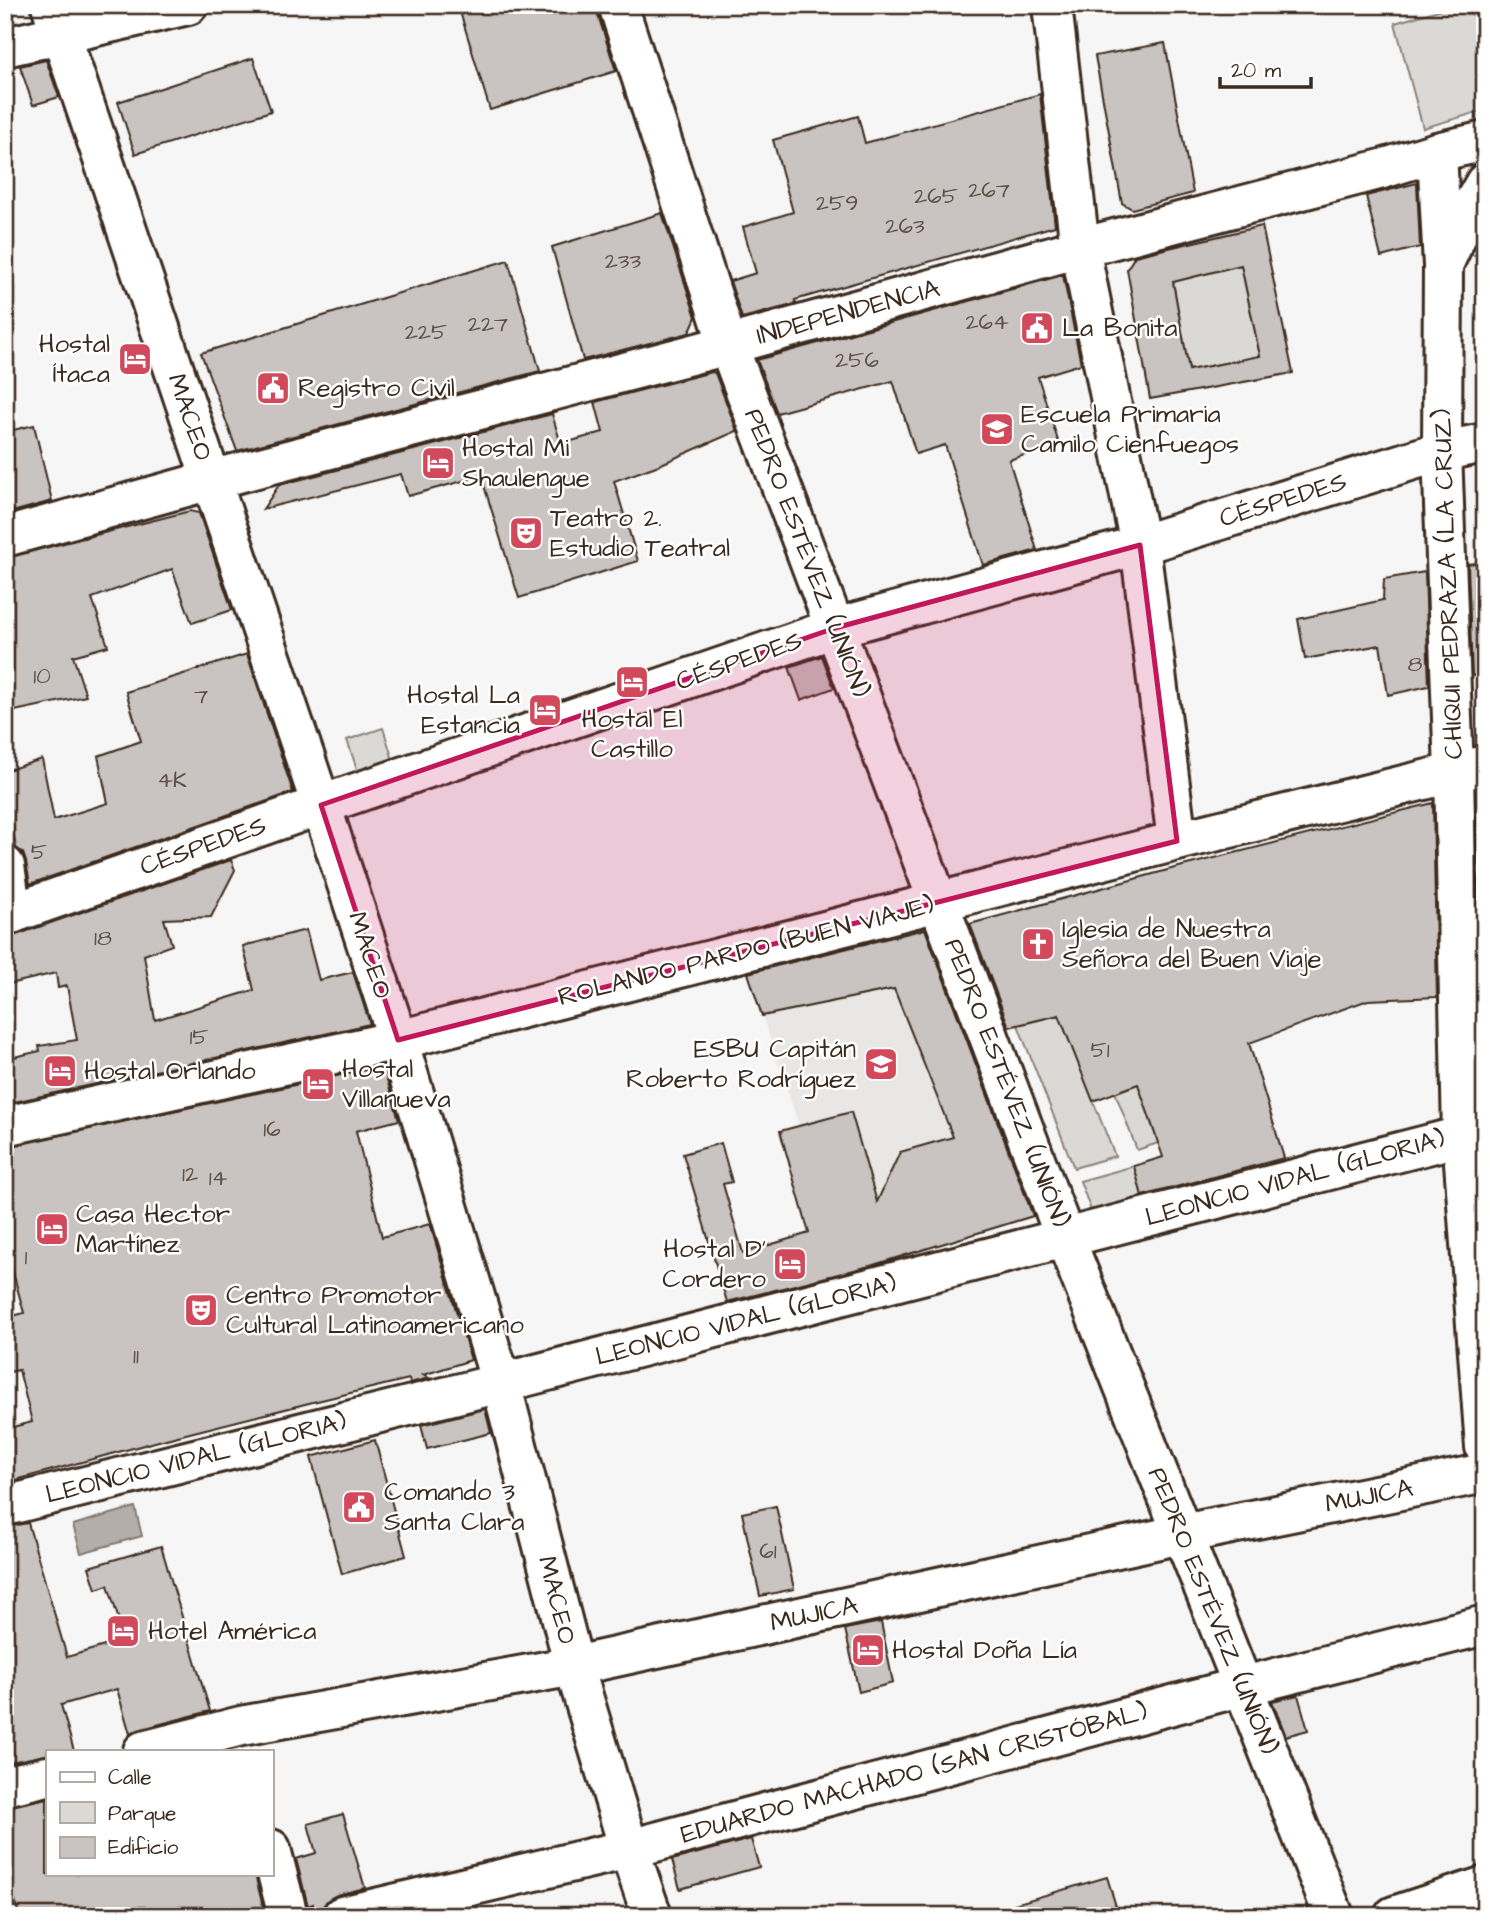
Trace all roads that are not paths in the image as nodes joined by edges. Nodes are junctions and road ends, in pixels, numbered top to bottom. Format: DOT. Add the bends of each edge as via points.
graph roads {
  1 [pos="188,5"];
  2 [pos="618,5"];
  3 [pos="1052,5"];
  4 [pos="56,20"];
  5 [pos="5,47"];
  6 [pos="1485,141"];
  7 [pos="1437,152"];
  8 [pos="1485,183"];
  9 [pos="1080,248"];
  10 [pos="1443,266"];
  11 [pos="729,345"];
  12 [pos="1485,443"];
  13 [pos="1442,451"];
  14 [pos="211,480"];
  15 [pos="5,537"];
  16 [pos="1140,545"];
  17 [pos="835,628"];
  18 [pos="1469,769"];
  19 [pos="321,805"];
  20 [pos="1177,841"];
  21 [pos="5,866"];
  22 [pos="939,903"];
  23 [pos="9,915"];
  24 [pos="398,1040"];
  25 [pos="5,1126"];
  26 [pos="1474,1133"];
  27 [pos="1065,1238"];
  28 [pos="501,1383"];
  29 [pos="1485,1447"];
  30 [pos="1485,1473"];
  31 [pos="5,1506"];
  32 [pos="1182,1534"];
  33 [pos="1485,1625"];
  34 [pos="574,1666"];
  35 [pos="1244,1686"];
  36 [pos="244,1739"];
  37 [pos="151,1750"];
  38 [pos="46,1776"];
  39 [pos="5,1786"];
  40 [pos="629,1849"];
  41 [pos="273,1857"];
  42 [pos="1485,1886"];
  43 [pos="288,1916"];
  44 [pos="342,1916"];
  45 [pos="652,1916"];
  46 [pos="1334,1916"];
  47 [pos="1394,1916"];
  1 -- 4 [label="street"];
  2 -- 11 [label="street, PEDRO ESTÉVEZ (UNIÓN)"];
  3 -- 9 [label="street"];
  4 -- 5 [label="street"];
  4 -- 14 [label="street, MACEO"];
  6 -- 7 [label="street, INDEPENDENCIA"];
  7 -- 9 [label="street, INDEPENDENCIA"];
  7 -- 10 [label="street, CHIQUI PEDRAZA (LA CRUZ)"];
  8 -- 10 [label="street, CHIQUI PEDRAZA (LA CRUZ)"];
  9 -- 11 [label="street, INDEPENDENCIA"];
  9 -- 16 [label="street"];
  10 -- 13 [label="street, CHIQUI PEDRAZA (LA CRUZ)"];
  11 -- 14 [label="street, INDEPENDENCIA"];
  11 -- 17 [label="street, PEDRO ESTÉVEZ (UNIÓN)"];
  12 -- 13 [label="street, CÉSPEDES"];
  13 -- 16 [label="street, CÉSPEDES"];
  13 -- 18 [label="street, CHIQUI PEDRAZA (LA CRUZ)"];
  14 -- 15 [label="street, INDEPENDENCIA"];
  14 -- 19 [label="street, MACEO"];
  16 -- 17 [label="street, CÉSPEDES"];
  16 -- 20 [label="street"];
  17 -- 19 [label="street, CÉSPEDES"];
  17 -- 22 [label="street, PEDRO ESTÉVEZ (UNIÓN)"];
  18 -- 20 [label="street, ROLANDO PARDO (BUEN VIAJE)"];
  18 -- 26 [label="street, CHIQUI PEDRAZA (LA CRUZ)"];
  19 -- 23 [label="street, CÉSPEDES"];
  19 -- 24 [label="street, MACEO"];
  20 -- 22 [label="street, ROLANDO PARDO (BUEN VIAJE)"];
  21 -- 23 [label="street"];
  22 -- 24 [label="street, ROLANDO PARDO (BUEN VIAJE)"];
  22 -- 27 [label="street, PEDRO ESTÉVEZ (UNIÓN)"];
  24 -- 25 [label="street, ROLANDO PARDO (BUEN VIAJE)"];
  24 -- 28 [label="street, MACEO"];
  26 -- 27 [label="street, LEONCIO VIDAL (GLORIA)"];
  26 -- 29 [label="street, CHIQUI PEDRAZA (LA CRUZ)"];
  27 -- 28 [label="street, LEONCIO VIDAL (GLORIA)"];
  27 -- 32 [label="street, PEDRO ESTÉVEZ (UNIÓN)"];
  28 -- 31 [label="street, LEONCIO VIDAL (GLORIA)"];
  28 -- 34 [label="street, MACEO"];
  30 -- 32 [label="street, MUJICA"];
  32 -- 34 [label="street, MUJICA"];
  32 -- 35 [label="street, PEDRO ESTÉVEZ (UNIÓN)"];
  33 -- 35 [label="street, EDUARDO MACHADO (SAN CRISTÓBAL)"];
  34 -- 36 [label="street, MUJICA"];
  34 -- 40 [label="street, MACEO"];
  35 -- 40 [label="street, EDUARDO MACHADO (SAN CRISTÓBAL)"];
  35 -- 46 [label="street, PEDRO ESTÉVEZ (UNIÓN)"];
  36 -- 37 [label="street, MUJICA"];
  38 -- 39 [label="street"];
  40 -- 44 [label="street, EDUARDO MACHADO (SAN CRISTÓBAL)"];
  40 -- 45 [label="street, MACEO"];
  41 -- 43 [label="street"];
  42 -- 47 [label="street"];
}
